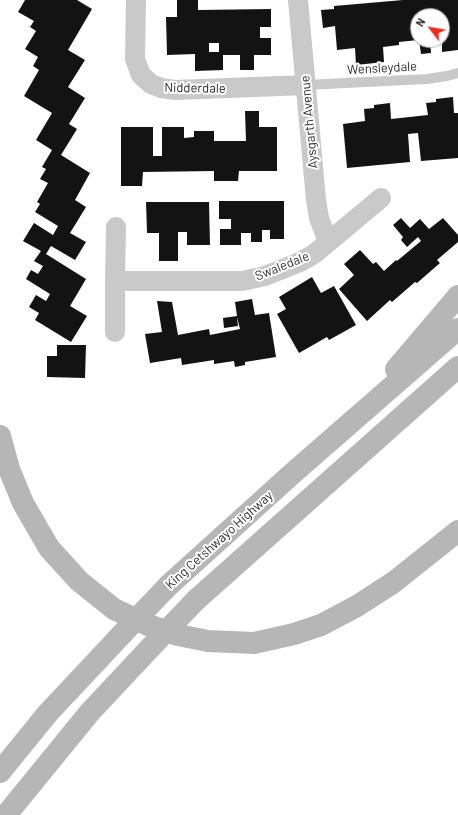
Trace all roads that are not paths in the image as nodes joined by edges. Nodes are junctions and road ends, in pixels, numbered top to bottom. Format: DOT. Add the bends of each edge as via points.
graph roads {
  1 [pos="136,0"];
  2 [pos="298,0"];
  3 [pos="458,73"];
  4 [pos="306,85"];
  5 [pos="381,198"];
  6 [pos="116,227"];
  7 [pos="328,242"];
  8 [pos="115,281"];
  9 [pos="458,296"];
  10 [pos="458,329"];
  11 [pos="115,332"];
  12 [pos="458,367"];
  13 [pos="346,427"];
  14 [pos="0,436"];
  15 [pos="458,531"];
  16 [pos="0,772"];
  17 [pos="6,815"];
  1 -- 4 [label="street, Nidderdale" via="135,59 141,75 151,84 174,90"];
  2 -- 4 [label="street, Aysgarth Avenue"];
  3 -- 4 [label="lane, Wensleydale" via="427,79"];
  4 -- 7 [label="street, Aysgarth Avenue" via="316,200 319,218"];
  5 -- 7 [label="street, Swaledale"];
  6 -- 8 [label="street"];
  7 -- 8 [label="street, Swaledale" via="314,254 294,264 265,276 242,281"];
  8 -- 11 [label="street"];
  9 -- 13 [label="main road"];
  10 -- 13 [label="main road, King Cetshwayo Highway"];
  12 -- 17 [label="main road, bridge" via="196,600 90,712"];
  13 -- 16 [label="main road, King Cetshwayo Highway, bridge" via="169,585 48,713"];
  14 -- 15 [label="main road" via="9,469 49,548 79,581 114,609 178,635 208,641 254,643 321,625 394,582"];
}
